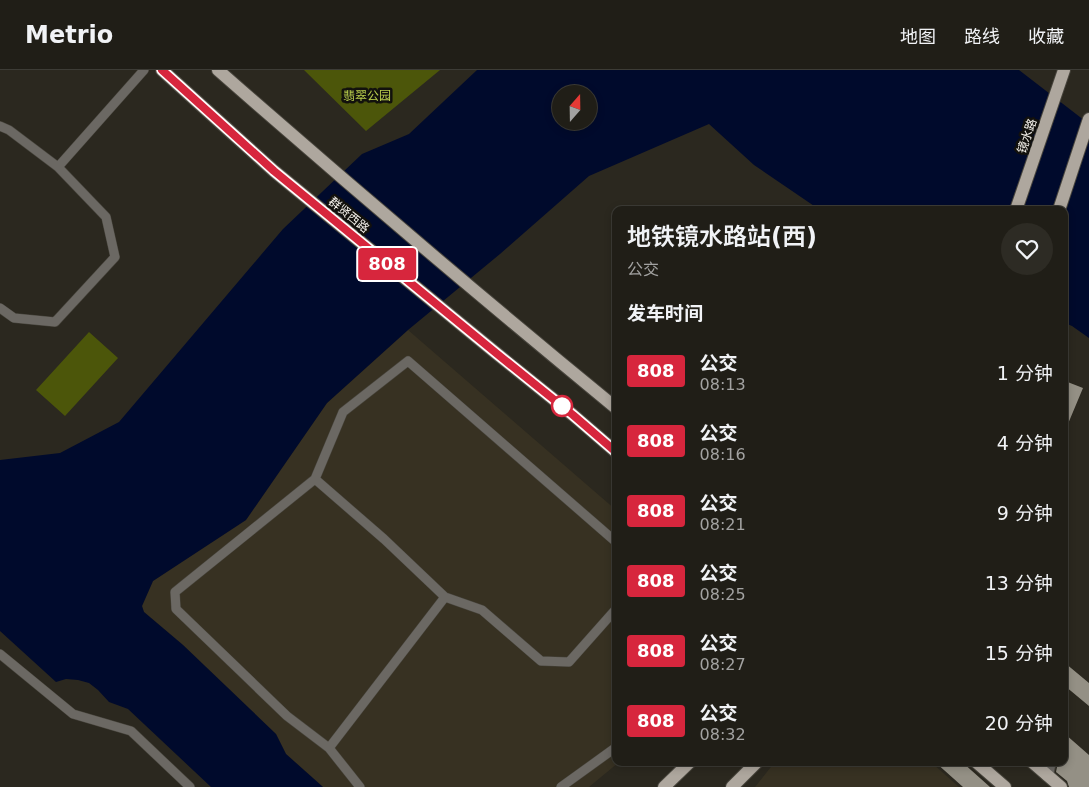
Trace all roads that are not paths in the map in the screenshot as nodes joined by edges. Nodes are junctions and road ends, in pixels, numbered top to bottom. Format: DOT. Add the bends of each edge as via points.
graph roads {
  1 [pos="144,70"];
  2 [pos="162,70"];
  3 [pos="218,70"];
  4 [pos="1064,70"];
  5 [pos="1089,119"];
  6 [pos="0,126"];
  7 [pos="58,167"];
  8 [pos="1017,206"];
  9 [pos="1060,206"];
  10 [pos="0,308"];
  11 [pos="612,405"];
  12 [pos="612,449"];
  13 [pos="315,479"];
  14 [pos="612,539"];
  15 [pos="445,597"];
  16 [pos="612,614"];
  17 [pos="0,654"];
  18 [pos="329,748"];
  19 [pos="612,750"];
  20 [pos="686,766"];
  21 [pos="753,766"];
  22 [pos="981,766"];
  23 [pos="1048,769"];
  24 [pos="190,787"];
  25 [pos="360,787"];
  26 [pos="561,787"];
  27 [pos="664,787"];
  28 [pos="732,787"];
  29 [pos="1005,787"];
  30 [pos="1061,787"];
  1 -- 7 [label="lane"];
  2 -- 12 [label="main road, 群贤西路" via="274,171"];
  3 -- 11 [label="main road, 群贤西路"];
  4 -- 8 [label="main road, 镜水路"];
  5 -- 9 [label="main road"];
  6 -- 7 [label="lane"];
  7 -- 10 [label="lane" via="106,217 115,257 56,322 14,318"];
  13 -- 14 [label="lane" via="344,412 408,361"];
  13 -- 15 [label="lane"];
  13 -- 18 [label="lane" via="175,592 176,609 287,716"];
  15 -- 16 [label="lane" via="482,610 541,662 569,662"];
  15 -- 18 [label="lane"];
  17 -- 24 [label="lane" via="73,714 131,732"];
  18 -- 25 [label="lane"];
  19 -- 26 [label="lane"];
  20 -- 27 [label="main road"];
  21 -- 28 [label="main road"];
  22 -- 29 [label="main road"];
  23 -- 30 [label="main road"];
}
